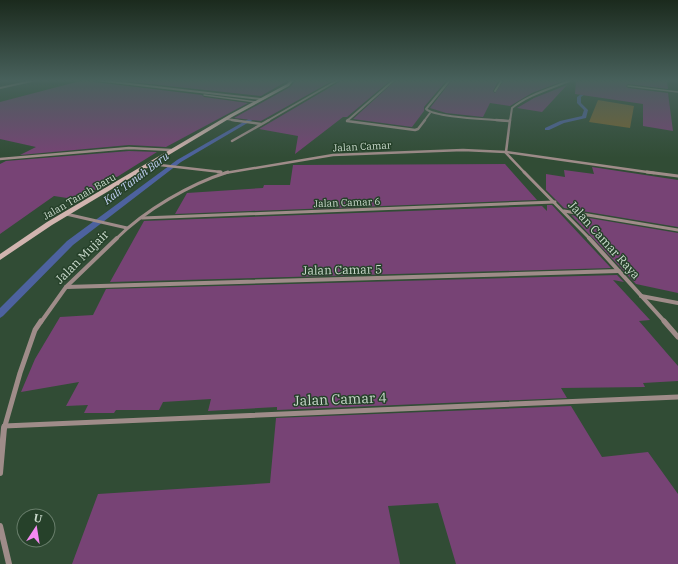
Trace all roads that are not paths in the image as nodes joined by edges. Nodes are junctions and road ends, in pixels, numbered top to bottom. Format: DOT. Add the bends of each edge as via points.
graph roads {
  1 [pos="248,106"];
  2 [pos="293,106"];
  3 [pos="362,106"];
  4 [pos="428,106"];
  5 [pos="514,106"];
  6 [pos="430,113"];
  7 [pos="227,119"];
  8 [pos="509,121"];
  9 [pos="262,124"];
  10 [pos="232,142"];
  11 [pos="171,150"];
  12 [pos="506,152"];
  13 [pos="0,159"];
  14 [pos="151,164"];
  15 [pos="221,172"];
  16 [pos="678,176"];
  17 [pos="555,202"];
  18 [pos="564,210"];
  19 [pos="66,214"];
  20 [pos="140,218"];
  21 [pos="127,228"];
  22 [pos="678,230"];
  23 [pos="0,258"];
  24 [pos="619,271"];
  25 [pos="66,287"];
  26 [pos="641,295"];
  27 [pos="678,303"];
  28 [pos="678,337"];
  29 [pos="678,397"];
  30 [pos="4,426"];
  31 [pos="0,473"];
  32 [pos="0,526"];
  33 [pos="9,564"];
  1 -- 7 [label="main road, Jalan Tanah Baru"];
  2 -- 9 [label="street"];
  3 -- 6 [label="street" via="347,121 415,130"];
  4 -- 6 [label="street" via="426,109"];
  5 -- 8 [label="street"];
  6 -- 8 [label="street"];
  7 -- 9 [label="street"];
  7 -- 11 [label="main road, Jalan Tanah Baru"];
  8 -- 12 [label="street"];
  9 -- 10 [label="street"];
  11 -- 13 [label="street" via="129,148"];
  11 -- 14 [label="main road, Jalan Tanah Baru"];
  12 -- 15 [label="street, Jalan Camar" via="456,150 333,155"];
  12 -- 16 [label="street, Jalan Camar"];
  12 -- 17 [label="street, Jalan Camar Raya"];
  14 -- 15 [label="street"];
  14 -- 19 [label="main road, Jalan Tanah Baru"];
  15 -- 20 [label="street, Jalan Mujair"];
  17 -- 18 [label="street, Jalan Camar Raya"];
  17 -- 20 [label="street, Jalan Camar 6"];
  18 -- 22 [label="street"];
  18 -- 24 [label="street, Jalan Camar Raya"];
  19 -- 21 [label="street"];
  19 -- 23 [label="main road, Jalan Tanah Baru"];
  20 -- 21 [label="street, Jalan Mujair"];
  21 -- 25 [label="street, Jalan Mujair"];
  24 -- 25 [label="street, Jalan Camar 5"];
  24 -- 26 [label="street, Jalan Camar Raya"];
  25 -- 30 [label="street, Jalan Mujair" via="35,330"];
  26 -- 27 [label="street"];
  26 -- 28 [label="street, Jalan Camar Raya"];
  29 -- 30 [label="street, Jalan Camar 4"];
  30 -- 31 [label="street, Jalan Mujair"];
  32 -- 33 [label="street"];
}
